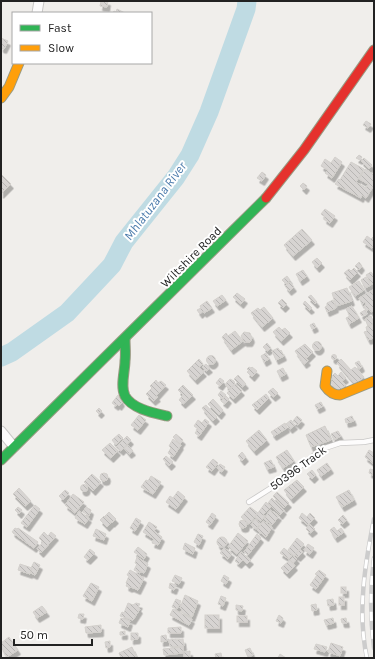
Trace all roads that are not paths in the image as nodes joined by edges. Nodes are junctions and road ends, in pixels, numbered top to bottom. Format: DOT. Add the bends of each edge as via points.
graph roads {
  1 [pos="39,1"];
  2 [pos="37,12"];
  3 [pos="374,50"];
  4 [pos="19,64"];
  5 [pos="1,98"];
  6 [pos="125,339"];
  7 [pos="327,371"];
  8 [pos="374,381"];
  9 [pos="167,416"];
  10 [pos="1,431"];
  11 [pos="374,440"];
  12 [pos="14,447"];
  13 [pos="1,460"];
  14 [pos="249,502"];
  1 -- 2 [label="street"];
  3 -- 6 [label="street, Wiltshire Road" via="310,143 276,187"];
  4 -- 5 [label="street" via="9,87"];
  6 -- 9 [label="street" via="124,395 135,405"];
  6 -- 12 [label="street, Wiltshire Road"];
  7 -- 8 [label="street" via="324,386 335,396"];
  10 -- 12 [label="street"];
  11 -- 14 [label="lane, 50396 Track" via="340,443 322,449 286,478"];
  12 -- 13 [label="street, Wiltshire Road"];
}
